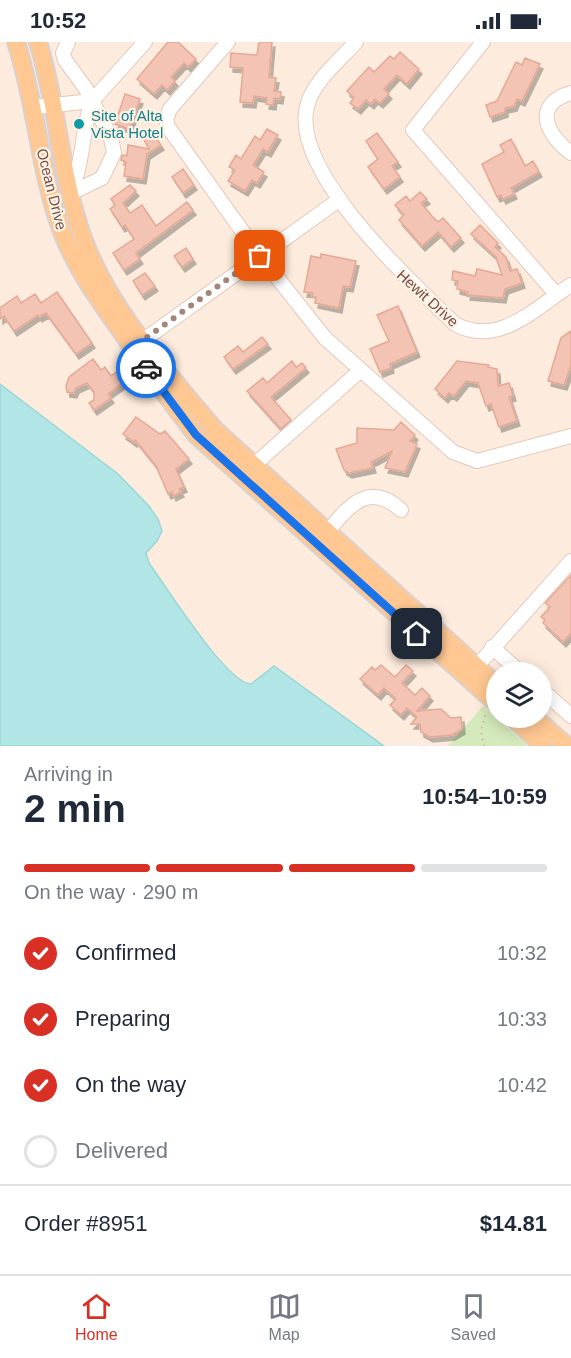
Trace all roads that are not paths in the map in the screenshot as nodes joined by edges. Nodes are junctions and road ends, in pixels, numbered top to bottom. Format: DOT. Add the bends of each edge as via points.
graph roads {
  1 [pos="16,42"];
  2 [pos="38,42"];
  3 [pos="68,42"];
  4 [pos="145,42"];
  5 [pos="228,42"];
  6 [pos="356,42"];
  7 [pos="483,42"];
  8 [pos="571,93"];
  9 [pos="92,101"];
  10 [pos="54,103"];
  11 [pos="34,107"];
  12 [pos="571,153"];
  13 [pos="69,194"];
  14 [pos="51,199"];
  15 [pos="340,199"];
  16 [pos="260,256"];
  17 [pos="571,285"];
  18 [pos="556,294"];
  19 [pos="138,344"];
  20 [pos="361,370"];
  21 [pos="571,436"];
  22 [pos="254,465"];
  23 [pos="401,510"];
  24 [pos="328,531"];
  25 [pos="571,561"];
  26 [pos="492,647"];
  27 [pos="509,662"];
  28 [pos="471,672"];
  29 [pos="486,687"];
  30 [pos="552,699"];
  31 [pos="571,716"];
  32 [pos="524,728"];
  33 [pos="547,728"];
  34 [pos="543,746"];
  35 [pos="567,746"];
  1 -- 11 [label="main road, Ocean Drive"];
  2 -- 10 [label="main road, Ocean Drive"];
  3 -- 9 [label="street" via="63,53 65,60"];
  4 -- 9 [label="street"];
  5 -- 16 [label="street" via="170,109 166,119"];
  6 -- 15 [label="street, Hewit Drive" via="315,89 306,110 310,151"];
  7 -- 18 [label="street" via="413,130"];
  8 -- 12 [label="street" via="552,101 547,111 554,140"];
  9 -- 10 [label="street"];
  9 -- 13 [label="street" via="76,182"];
  9 -- 13 [label="street" via="111,138 114,153 102,178"];
  10 -- 11 [label="street"];
  10 -- 13 [label="main road, Ocean Drive"];
  11 -- 14 [label="main road, Ocean Drive"];
  13 -- 14 [label="main road"];
  13 -- 19 [label="main road, Ocean Drive" via="83,239"];
  14 -- 19 [label="main road, Ocean Drive" via="79,270"];
  15 -- 16 [label="street"];
  15 -- 18 [label="street, Hewit Drive" via="406,279 466,330 481,333 506,328"];
  16 -- 19 [label="street"];
  16 -- 20 [label="street" via="325,338"];
  17 -- 18 [label="street, Hewit Drive"];
  19 -- 22 [label="main road, Ocean Drive" via="215,430"];
  19 -- 28 [label="main road, Ocean Drive" via="196,435"];
  20 -- 21 [label="street" via="453,452 467,459 487,460"];
  20 -- 22 [label="street"];
  22 -- 24 [label="main road, Ocean Drive"];
  23 -- 24 [label="street" via="388,498 362,499 348,507"];
  24 -- 28 [label="main road, Ocean Drive"];
  25 -- 26 [label="street"];
  26 -- 27 [label="street"];
  26 -- 28 [label="street"];
  28 -- 29 [label="main road, Ocean Drive"];
  30 -- 31 [label="street"];
  32 -- 34 [label="main road"];
  33 -- 35 [label="main road"];
}
